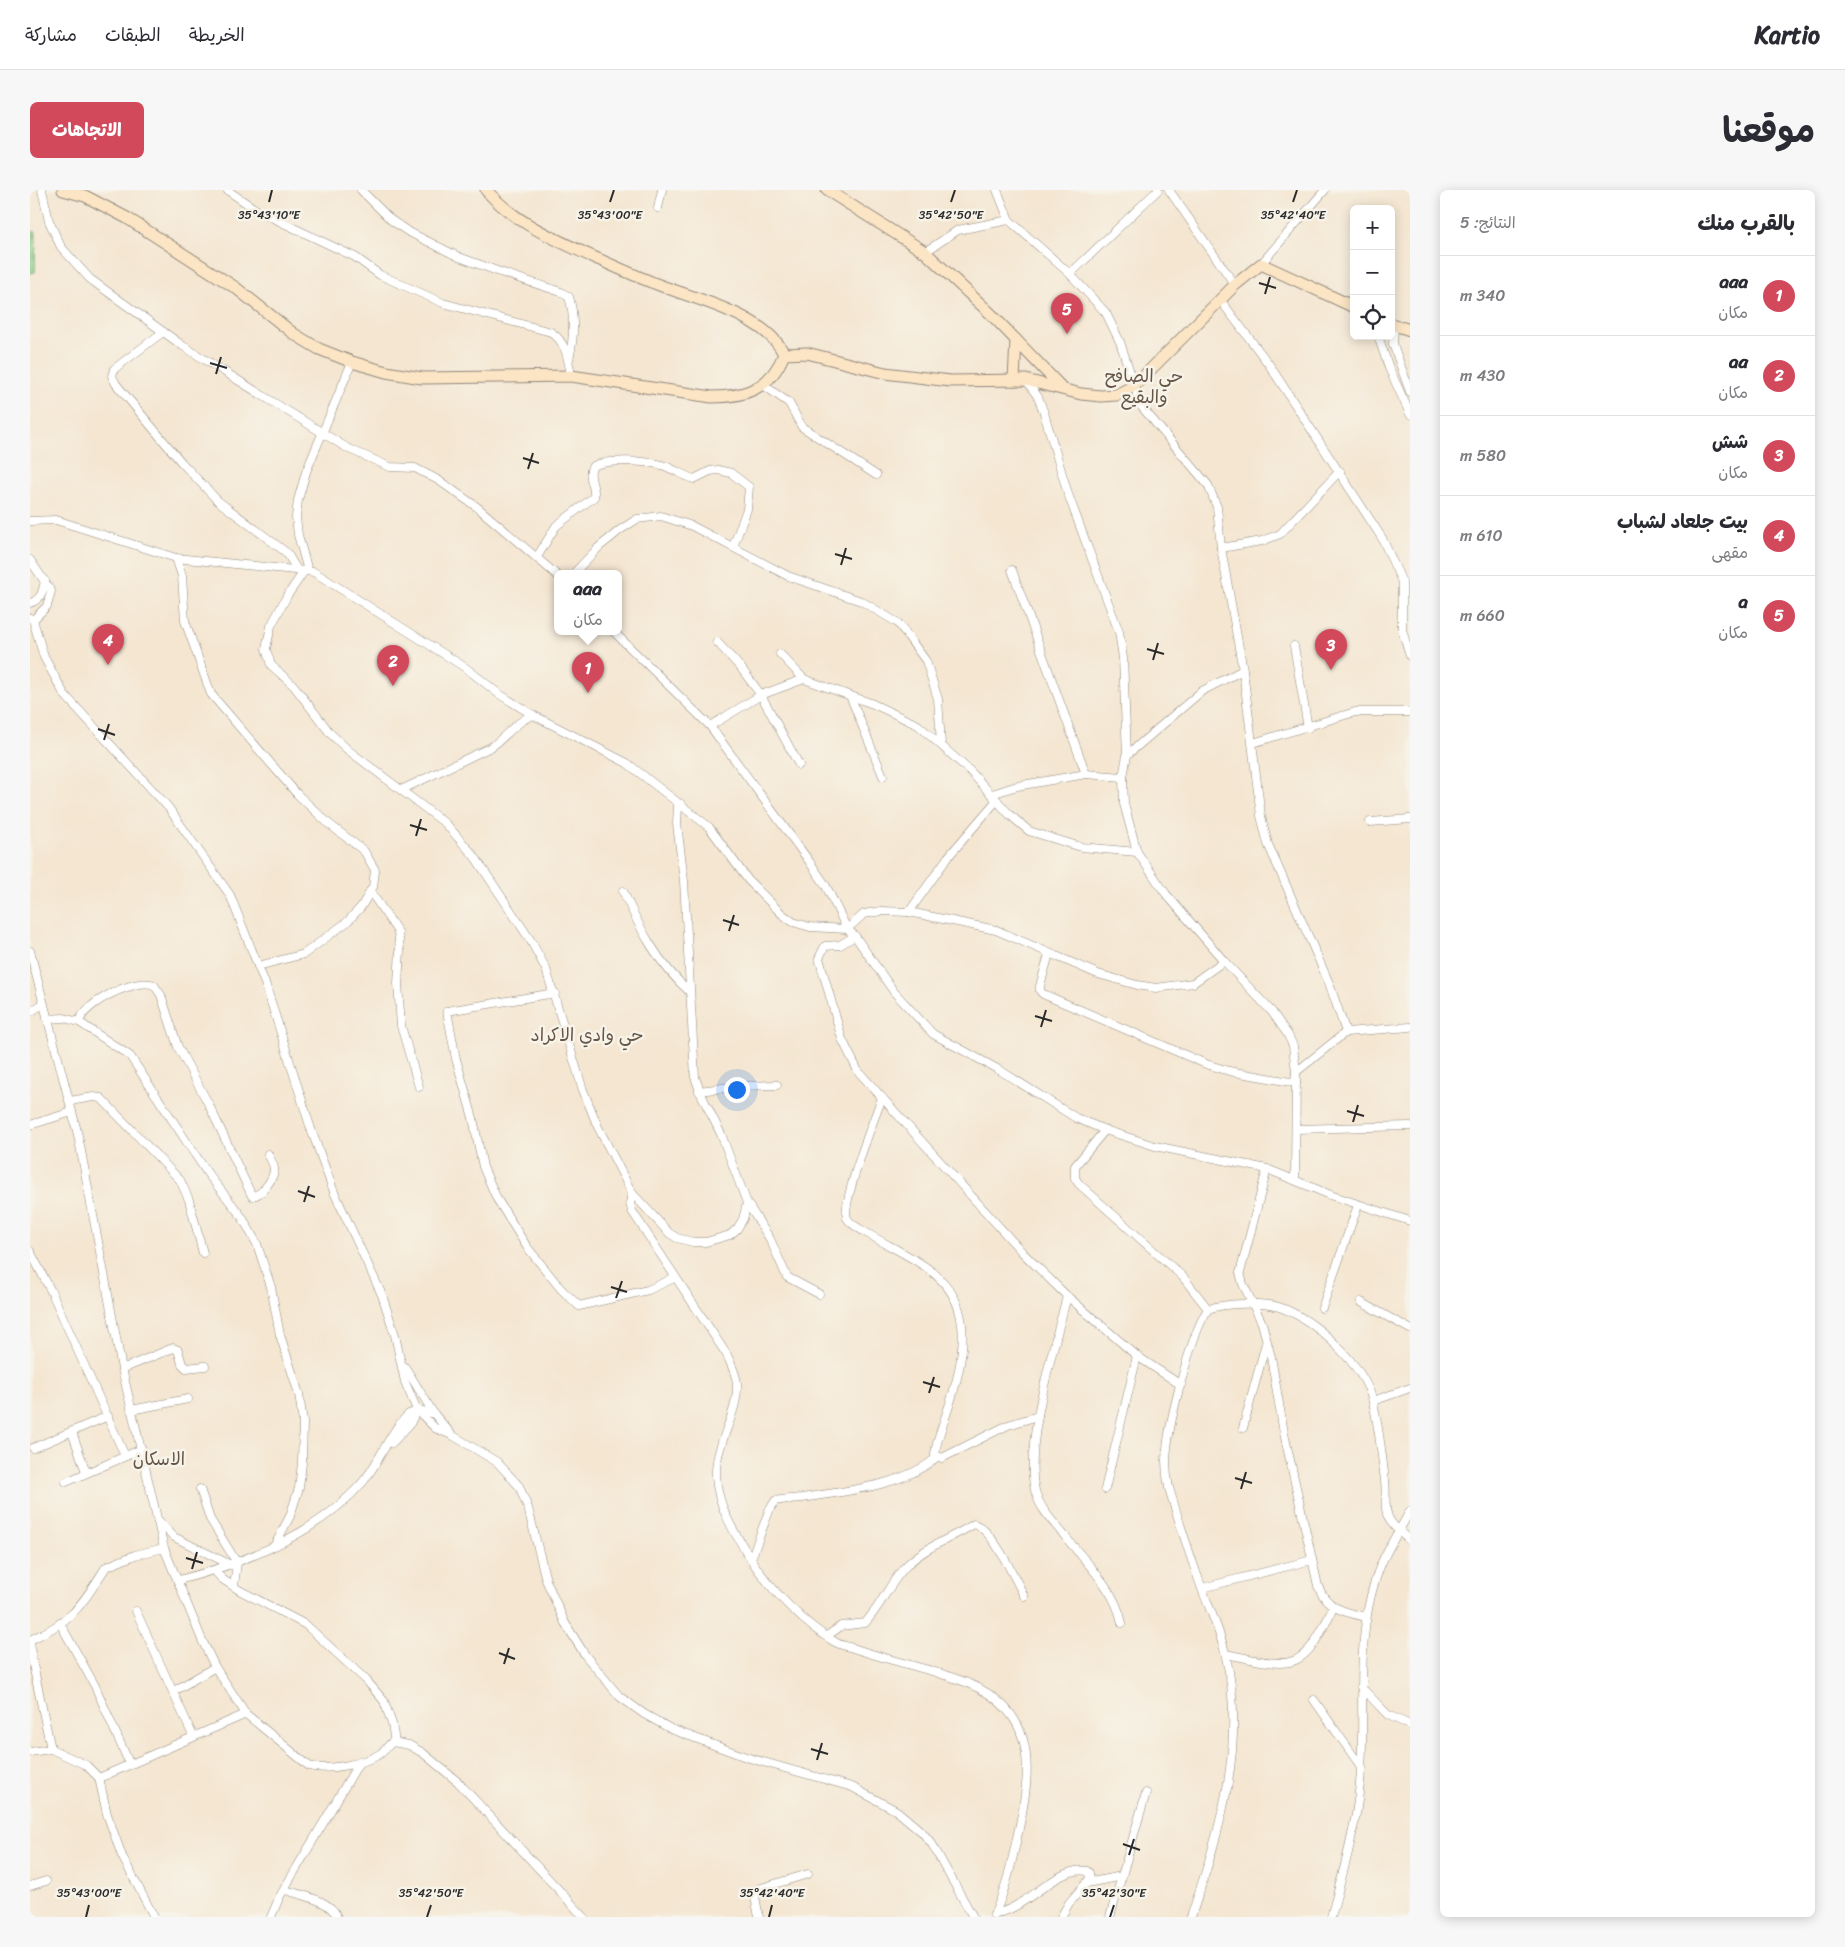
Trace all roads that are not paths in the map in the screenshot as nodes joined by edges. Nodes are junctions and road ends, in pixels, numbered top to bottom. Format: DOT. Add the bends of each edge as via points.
graph roads {
  1 [pos="42,190"];
  2 [pos="63,190"];
  3 [pos="228,190"];
  4 [pos="361,190"];
  5 [pos="486,190"];
  6 [pos="662,190"];
  7 [pos="826,190"];
  8 [pos="997,190"];
  9 [pos="1158,190"];
  10 [pos="1170,190"];
  11 [pos="1325,190"];
  12 [pos="658,208"];
  13 [pos="1009,220"];
  14 [pos="925,252"];
  15 [pos="1260,264"];
  16 [pos="1070,274"];
  17 [pos="1235,286"];
  18 [pos="1221,301"];
  19 [pos="1350,305"];
  20 [pos="1395,326"];
  21 [pos="1410,330"];
  22 [pos="163,332"];
  23 [pos="1016,340"];
  24 [pos="1379,340"];
  25 [pos="1393,340"];
  26 [pos="784,354"];
  27 [pos="568,359"];
  28 [pos="352,362"];
  29 [pos="571,376"];
  30 [pos="1014,380"];
  31 [pos="1026,380"];
  32 [pos="762,384"];
  33 [pos="1134,386"];
  34 [pos="1061,388"];
  35 [pos="1410,392"];
  36 [pos="1410,414"];
  37 [pos="323,432"];
  38 [pos="1340,471"];
  39 [pos="876,475"];
  40 [pos="30,521"];
  41 [pos="733,546"];
  42 [pos="1221,548"];
  43 [pos="537,557"];
  44 [pos="176,558"];
  45 [pos="30,560"];
  46 [pos="304,570"];
  47 [pos="577,570"];
  48 [pos="1012,570"];
  49 [pos="554,572"];
  50 [pos="45,581"];
  51 [pos="30,603"];
  52 [pos="31,619"];
  53 [pos="617,635"];
  54 [pos="717,642"];
  55 [pos="1294,646"];
  56 [pos="780,654"];
  57 [pos="1410,656"];
  58 [pos="1243,670"];
  59 [pos="804,679"];
  60 [pos="761,695"];
  61 [pos="851,698"];
  62 [pos="1410,712"];
  63 [pos="533,715"];
  64 [pos="710,726"];
  65 [pos="1308,728"];
  66 [pos="1253,743"];
  67 [pos="941,744"];
  68 [pos="1127,754"];
  69 [pos="799,765"];
  70 [pos="1086,774"];
  71 [pos="883,776"];
  72 [pos="1123,777"];
  73 [pos="401,790"];
  74 [pos="994,797"];
  75 [pos="681,804"];
  76 [pos="1410,819"];
  77 [pos="1370,822"];
  78 [pos="1137,852"];
  79 [pos="370,892"];
  80 [pos="623,892"];
  81 [pos="909,912"];
  82 [pos="847,929"];
  83 [pos="855,936"];
  84 [pos="30,951"];
  85 [pos="1049,954"];
  86 [pos="1224,962"];
  87 [pos="258,966"];
  88 [pos="690,992"];
  89 [pos="555,993"];
  90 [pos="43,1004"];
  91 [pos="30,1012"];
  92 [pos="47,1019"];
  93 [pos="79,1022"];
  94 [pos="1410,1027"];
  95 [pos="1346,1032"];
  96 [pos="1296,1072"];
  97 [pos="1296,1083"];
  98 [pos="777,1085"];
  99 [pos="419,1087"];
  100 [pos="699,1091"];
  101 [pos="882,1098"];
  102 [pos="70,1101"];
  103 [pos="72,1112"];
  104 [pos="30,1125"];
  105 [pos="1410,1126"];
  106 [pos="1296,1129"];
  107 [pos="1105,1130"];
  108 [pos="268,1154"];
  109 [pos="1267,1169"];
  110 [pos="1295,1180"];
  111 [pos="632,1194"];
  112 [pos="746,1203"];
  113 [pos="1358,1205"];
  114 [pos="1410,1221"];
  115 [pos="30,1251"];
  116 [pos="203,1253"];
  117 [pos="674,1278"];
  118 [pos="819,1294"];
  119 [pos="1067,1296"];
  120 [pos="1362,1302"];
  121 [pos="1254,1305"];
  122 [pos="1322,1308"];
  123 [pos="1208,1309"];
  124 [pos="1410,1328"];
  125 [pos="1267,1341"];
  126 [pos="1137,1356"];
  127 [pos="401,1360"];
  128 [pos="205,1366"];
  129 [pos="122,1369"];
  130 [pos="1181,1385"];
  131 [pos="1410,1388"];
  132 [pos="419,1392"];
  133 [pos="188,1399"];
  134 [pos="1373,1401"];
  135 [pos="131,1410"];
  136 [pos="417,1410"];
  137 [pos="434,1414"];
  138 [pos="108,1416"];
  139 [pos="1038,1416"];
  140 [pos="1243,1428"];
  141 [pos="72,1432"];
  142 [pos="452,1435"];
  143 [pos="34,1448"];
  144 [pos="142,1449"];
  145 [pos="125,1456"];
  146 [pos="937,1457"];
  147 [pos="86,1472"];
  148 [pos="66,1482"];
  149 [pos="1105,1488"];
  150 [pos="200,1489"];
  151 [pos="1409,1516"];
  152 [pos="158,1521"];
  153 [pos="1399,1530"];
  154 [pos="1410,1541"];
  155 [pos="275,1545"];
  156 [pos="164,1548"];
  157 [pos="751,1559"];
  158 [pos="1312,1560"];
  159 [pos="234,1564"];
  160 [pos="215,1571"];
  161 [pos="179,1580"];
  162 [pos="234,1586"];
  163 [pos="1202,1588"];
  164 [pos="1024,1596"];
  165 [pos="1334,1608"];
  166 [pos="136,1611"];
  167 [pos="1366,1617"];
  168 [pos="1122,1623"];
  169 [pos="61,1625"];
  170 [pos="827,1636"];
  171 [pos="30,1640"];
  172 [pos="1226,1654"];
  173 [pos="216,1667"];
  174 [pos="1361,1687"];
  175 [pos="174,1691"];
  176 [pos="1314,1700"];
  177 [pos="246,1714"];
  178 [pos="1410,1725"];
  179 [pos="193,1736"];
  180 [pos="394,1742"];
  181 [pos="51,1749"];
  182 [pos="30,1752"];
  183 [pos="360,1761"];
  184 [pos="130,1765"];
  185 [pos="1362,1768"];
  186 [pos="99,1778"];
  187 [pos="1146,1793"];
  188 [pos="808,1874"];
  189 [pos="1122,1876"];
  190 [pos="46,1881"];
  191 [pos="1087,1884"];
  192 [pos="30,1886"];
  193 [pos="285,1890"];
  194 [pos="994,1915"];
  195 [pos="154,1917"];
  196 [pos="271,1917"];
  197 [pos="337,1917"];
  198 [pos="584,1917"];
  199 [pos="759,1917"];
  200 [pos="973,1917"];
  201 [pos="1061,1917"];
  202 [pos="1110,1917"];
  203 [pos="1191,1917"];
  204 [pos="1331,1917"];
  1 -- 22 [label="street" via="49,221 71,261 90,279"];
  2 -- 28 [label="street" via="85,196 127,218 236,288 294,334 318,349"];
  3 -- 27 [label="street" via="258,211 355,257 380,275 443,303 550,332 558,337"];
  4 -- 27 [label="street" via="406,231 459,257 569,297 574,317"];
  5 -- 26 [label="street" via="529,226 652,283 754,324 778,342"];
  6 -- 12 [label="street"];
  7 -- 14 [label="street"];
  8 -- 13 [label="street"];
  9 -- 16 [label="street"];
  10 -- 17 [label="street"];
  11 -- 15 [label="street"];
  13 -- 14 [label="street" via="958,230"];
  13 -- 16 [label="street"];
  14 -- 23 [label="street"];
  15 -- 17 [label="street"];
  15 -- 19 [label="street"];
  16 -- 33 [label="street" via="1106,313 1120,342"];
  17 -- 18 [label="street"];
  18 -- 33 [label="street"];
  18 -- 38 [label="street" via="1268,363"];
  20 -- 21 [label="street"];
  22 -- 37 [label="street"];
  22 -- 46 [label="street" via="114,369 112,376 116,384 218,501 287,553"];
  23 -- 30 [label="street"];
  23 -- 34 [label="street"];
  24 -- 36 [label="street"];
  25 -- 35 [label="street"];
  26 -- 30 [label="street" via="807,353 885,373 950,381"];
  26 -- 32 [label="street" via="778,369"];
  27 -- 29 [label="street"];
  28 -- 29 [label="street" via="422,378"];
  28 -- 37 [label="street"];
  29 -- 32 [label="street" via="712,397 734,397"];
  30 -- 31 [label="street"];
  31 -- 34 [label="street"];
  31 -- 68 [label="street" via="1044,413 1068,494 1119,632"];
  32 -- 39 [label="street" via="789,404 802,427"];
  33 -- 34 [label="street" via="1116,395 1102,396"];
  33 -- 42 [label="street" via="1141,406 1208,485 1217,507"];
  37 -- 43 [label="street" via="347,448 390,467 416,468 424,472 477,507"];
  37 -- 46 [label="street" via="298,500 296,517"];
  38 -- 42 [label="street" via="1280,534 1262,541"];
  38 -- 57 [label="street" via="1382,538 1400,574 1404,595 1400,618"];
  40 -- 44 [label="street" via="56,520"];
  41 -- 43 [label="street" via="747,509 749,487 732,473 710,471 694,479 664,466 644,462 603,463 592,467 590,475 594,497 556,526"];
  41 -- 47 [label="street" via="692,526 661,516 647,517 620,530"];
  41 -- 67 [label="street" via="788,576 861,601 898,623 926,661 938,699"];
  42 -- 58 [label="street"];
  43 -- 49 [label="street"];
  44 -- 46 [label="street"];
  44 -- 79 [label="street" via="182,576 185,621 211,694 297,794 370,858 376,877"];
  45 -- 50 [label="street"];
  46 -- 63 [label="street" via="466,668"];
  46 -- 73 [label="street" via="268,634 266,649 271,665 294,686 330,733"];
  48 -- 70 [label="street"];
  50 -- 51 [label="street" via="43,591 35,602"];
  50 -- 52 [label="street" via="51,591 50,602"];
  52 -- 87 [label="street" via="44,657 64,694 168,807 230,895"];
  53 -- 64 [label="street"];
  54 -- 60 [label="street"];
  55 -- 65 [label="street"];
  56 -- 59 [label="street"];
  58 -- 66 [label="street"];
  58 -- 68 [label="street" via="1202,691"];
  59 -- 60 [label="street"];
  59 -- 61 [label="street"];
  60 -- 64 [label="street"];
  60 -- 69 [label="street"];
  61 -- 67 [label="street" via="873,704 918,725"];
  61 -- 71 [label="street"];
  62 -- 65 [label="street" via="1355,712"];
  63 -- 73 [label="street" via="520,720 491,747"];
  63 -- 75 [label="street" via="627,763"];
  64 -- 82 [label="street" via="826,886"];
  65 -- 66 [label="street"];
  66 -- 95 [label="street" via="1258,797 1268,844 1329,983"];
  67 -- 74 [label="street"];
  68 -- 72 [label="street"];
  70 -- 72 [label="street"];
  70 -- 74 [label="street" via="1017,786"];
  72 -- 78 [label="street" via="1124,804"];
  73 -- 89 [label="street" via="446,824 475,857 531,941"];
  74 -- 78 [label="street" via="1029,831 1081,847"];
  74 -- 81 [label="street"];
  75 -- 82 [label="street" via="709,827 748,880 782,914 793,922 810,927"];
  75 -- 88 [label="street" via="678,806 677,824 682,856"];
  76 -- 77 [label="street"];
  78 -- 86 [label="street" via="1166,894"];
  79 -- 87 [label="street" via="354,917 308,952"];
  79 -- 99 [label="street" via="398,932 401,1026"];
  80 -- 88 [label="street" via="655,953 674,979"];
  81 -- 82 [label="street" via="864,914"];
  81 -- 85 [label="street" via="996,930"];
  82 -- 83 [label="street"];
  83 -- 101 [label="street" via="840,945 825,946 819,958 842,1039 858,1070"];
  83 -- 107 [label="street" via="894,992 933,1034 1001,1071 1076,1118"];
  84 -- 90 [label="street"];
  85 -- 86 [label="street" via="1114,980 1156,988 1193,983"];
  85 -- 97 [label="street" via="1040,986 1043,994 1206,1064"];
  86 -- 96 [label="street" via="1267,1006 1288,1035 1295,1055"];
  87 -- 127 [label="street" via="311,1129 342,1209 382,1295"];
  88 -- 100 [label="street" via="695,1077"];
  89 -- 111 [label="street" via="583,1090"];
  89 -- 117 [label="street" via="447,1011 483,1167 497,1199 527,1247 579,1306 648,1290"];
  90 -- 91 [label="street"];
  90 -- 92 [label="street"];
  92 -- 93 [label="street" via="64,1018"];
  92 -- 102 [label="street"];
  93 -- 108 [label="street" via="89,1005 99,1000 145,983 154,985 161,995 178,1047 252,1196 261,1192 273,1173 274,1166"];
  93 -- 155 [label="street" via="123,1050 137,1063 197,1158 251,1230 257,1244 299,1394 303,1422 299,1488 290,1516"];
  94 -- 95 [label="street"];
  95 -- 96 [label="street"];
  96 -- 97 [label="street"];
  97 -- 106 [label="street"];
  98 -- 100 [label="street"];
  100 -- 112 [label="street" via="718,1127"];
  101 -- 119 [label="street"];
  101 -- 146 [label="street" via="849,1195 847,1219 938,1277 950,1290 959,1308 961,1352 936,1448"];
  102 -- 103 [label="street"];
  102 -- 116 [label="street" via="101,1098 168,1166 184,1188"];
  103 -- 104 [label="street"];
  103 -- 129 [label="street"];
  105 -- 106 [label="street"];
  106 -- 110 [label="street"];
  107 -- 109 [label="street" via="1156,1146"];
  107 -- 123 [label="street" via="1075,1166 1077,1181 1094,1200 1182,1277"];
  109 -- 110 [label="street"];
  109 -- 121 [label="street" via="1240,1273"];
  110 -- 113 [label="street"];
  111 -- 112 [label="street" via="669,1232 693,1242 719,1239 737,1230"];
  111 -- 117 [label="street" via="632,1211"];
  112 -- 118 [label="street" via="770,1238 788,1277"];
  113 -- 114 [label="street"];
  113 -- 122 [label="street"];
  115 -- 138 [label="street"];
  117 -- 157 [label="street" via="727,1355 737,1381 716,1474 726,1516"];
  119 -- 126 [label="street"];
  119 -- 139 [label="street"];
  120 -- 124 [label="street"];
  121 -- 123 [label="street"];
  121 -- 125 [label="street"];
  121 -- 134 [label="street" via="1284,1309 1322,1333 1355,1367"];
  123 -- 130 [label="street" via="1201,1321"];
  125 -- 140 [label="street"];
  125 -- 158 [label="street"];
  126 -- 130 [label="street"];
  126 -- 149 [label="street"];
  127 -- 132 [label="street"];
  127 -- 136 [label="street" via="405,1382"];
  128 -- 129 [label="street" via="186,1368 174,1348"];
  129 -- 135 [label="street"];
  130 -- 163 [label="street" via="1170,1432 1166,1475"];
  131 -- 134 [label="street"];
  132 -- 136 [label="street"];
  132 -- 137 [label="street"];
  133 -- 135 [label="street"];
  134 -- 153 [label="street" via="1386,1483 1386,1511"];
  135 -- 144 [label="street"];
  136 -- 137 [label="street"];
  136 -- 142 [label="street" via="435,1428"];
  136 -- 155 [label="street" via="405,1418 369,1475 346,1498"];
  137 -- 142 [label="street"];
  138 -- 141 [label="street"];
  138 -- 145 [label="street"];
  139 -- 146 [label="street" via="993,1432 950,1455"];
  139 -- 168 [label="street" via="1034,1481 1038,1500 1100,1579 1114,1600"];
  141 -- 143 [label="street"];
  141 -- 147 [label="street"];
  142 -- 200 [label="street" via="497,1462 519,1486 528,1508 541,1567 558,1609 585,1655 619,1696 644,1714 699,1741 826,1778 879,1800 910,1821 932,1844"];
  144 -- 145 [label="street"];
  144 -- 152 [label="street"];
  145 -- 147 [label="street"];
  146 -- 157 [label="street" via="919,1470 882,1482 852,1490 775,1501"];
  147 -- 148 [label="street"];
  150 -- 159 [label="street" via="210,1519"];
  151 -- 153 [label="street"];
  152 -- 156 [label="street"];
  152 -- 159 [label="street" via="174,1537"];
  153 -- 154 [label="street"];
  153 -- 167 [label="street" via="1380,1567"];
  155 -- 159 [label="street"];
  156 -- 161 [label="street"];
  156 -- 169 [label="street" via="106,1567 86,1599"];
  157 -- 170 [label="street" via="803,1619"];
  158 -- 163 [label="street"];
  158 -- 165 [label="street" via="1321,1594"];
  159 -- 160 [label="street"];
  159 -- 162 [label="street"];
  160 -- 161 [label="street"];
  160 -- 162 [label="street"];
  161 -- 173 [label="street" via="183,1599"];
  162 -- 180 [label="street" via="306,1625 366,1680 384,1701"];
  163 -- 172 [label="street"];
  164 -- 170 [label="street" via="996,1546 984,1530 974,1524 927,1549 908,1564 890,1584 865,1623 841,1626"];
  165 -- 167 [label="street"];
  165 -- 172 [label="street" via="1315,1645 1295,1662 1280,1664"];
  166 -- 175 [label="street"];
  167 -- 174 [label="street"];
  169 -- 171 [label="street"];
  169 -- 184 [label="street" via="95,1686"];
  170 -- 194 [label="street" via="836,1643 973,1686 991,1695 1008,1711 1020,1729 1028,1763 1026,1798 1007,1885"];
  171 -- 181 [label="street"];
  172 -- 203 [label="street" via="1234,1729 1231,1770 1208,1866"];
  173 -- 175 [label="street"];
  173 -- 177 [label="street"];
  174 -- 178 [label="street" via="1388,1715"];
  174 -- 185 [label="street"];
  175 -- 179 [label="street"];
  176 -- 185 [label="street"];
  177 -- 179 [label="street"];
  177 -- 183 [label="street" via="309,1766 336,1768"];
  179 -- 184 [label="street"];
  180 -- 183 [label="street" via="380,1754"];
  180 -- 198 [label="street" via="409,1745 423,1753 458,1782"];
  181 -- 182 [label="street"];
  181 -- 186 [label="street" via="86,1765"];
  183 -- 193 [label="street"];
  184 -- 186 [label="street"];
  185 -- 204 [label="street" via="1352,1829"];
  186 -- 195 [label="street" via="107,1814 122,1856"];
  187 -- 189 [label="street"];
  188 -- 199 [label="street" via="758,1889 755,1897"];
  189 -- 191 [label="street"];
  189 -- 202 [label="street"];
  190 -- 192 [label="street"];
  191 -- 194 [label="street" via="1090,1876 1087,1871 1069,1872 1009,1910"];
  191 -- 201 [label="street"];
  193 -- 196 [label="street"];
  193 -- 197 [label="street" via="323,1903"];
}
